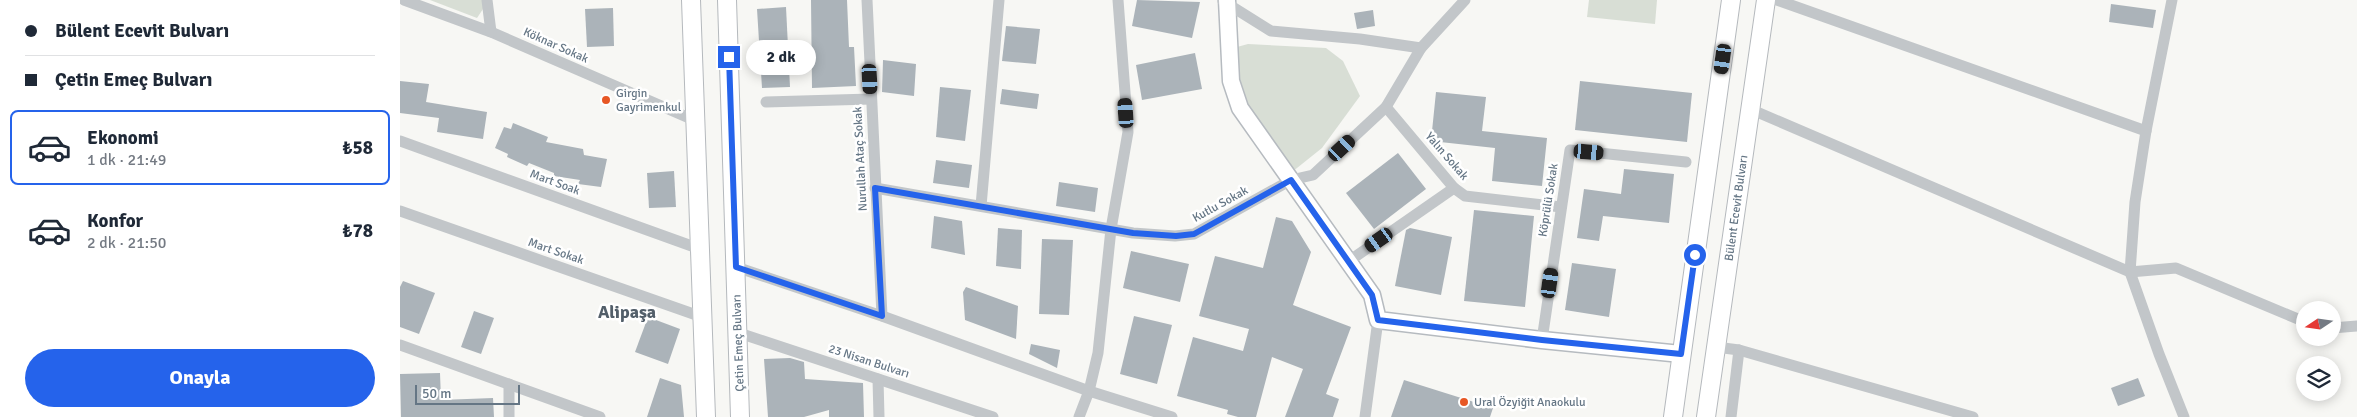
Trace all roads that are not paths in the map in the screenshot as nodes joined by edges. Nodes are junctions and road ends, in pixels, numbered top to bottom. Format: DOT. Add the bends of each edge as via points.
graph roads {
  1 [pos="404,0"];
  2 [pos="487,0"];
  3 [pos="691,0"];
  4 [pos="727,0"];
  5 [pos="867,0"];
  6 [pos="999,0"];
  7 [pos="1118,0"];
  8 [pos="1465,0"];
  9 [pos="1731,0"];
  10 [pos="1766,0"];
  11 [pos="1777,0"];
  12 [pos="2172,0"];
  13 [pos="1224,1"];
  14 [pos="491,32"];
  15 [pos="1421,48"];
  16 [pos="871,99"];
  17 [pos="766,102"];
  18 [pos="1386,107"];
  19 [pos="1750,109"];
  20 [pos="696,121"];
  21 [pos="2146,131"];
  22 [pos="400,141"];
  23 [pos="1686,162"];
  24 [pos="1291,180"];
  25 [pos="875,188"];
  26 [pos="1454,188"];
  27 [pos="981,206"];
  28 [pos="1561,207"];
  29 [pos="400,211"];
  30 [pos="1111,229"];
  31 [pos="700,248"];
  32 [pos="1349,261"];
  33 [pos="736,267"];
  34 [pos="2130,272"];
  35 [pos="882,316"];
  36 [pos="702,317"];
  37 [pos="2296,318"];
  38 [pos="1378,320"];
  39 [pos="2357,326"];
  40 [pos="2341,327"];
  41 [pos="736,332"];
  42 [pos="1542,340"];
  43 [pos="400,345"];
  44 [pos="1716,347"];
  45 [pos="1739,350"];
  46 [pos="1681,354"];
  47 [pos="878,379"];
  48 [pos="509,384"];
  49 [pos="1089,391"];
  50 [pos="509,417"];
  51 [pos="600,417"];
  52 [pos="706,417"];
  53 [pos="740,417"];
  54 [pos="879,417"];
  55 [pos="993,417"];
  56 [pos="1079,417"];
  57 [pos="1172,417"];
  58 [pos="1365,417"];
  59 [pos="1673,417"];
  60 [pos="1706,417"];
  61 [pos="1731,417"];
  62 [pos="1973,417"];
  63 [pos="2184,417"];
  1 -- 14 [label="street, Köknar Sokak"];
  2 -- 14 [label="street"];
  3 -- 20 [label="main road"];
  4 -- 33 [label="main road, Çetin Emeç Bulvarı"];
  5 -- 16 [label="street, Nurullah Ataç Sokak"];
  6 -- 27 [label="street"];
  7 -- 30 [label="street" via="1128,132"];
  8 -- 15 [label="street, Kutlu Sokak"];
  9 -- 46 [label="main road"];
  10 -- 19 [label="main road, Bülent Ecevit Bulvarı"];
  11 -- 21 [label="street"];
  12 -- 21 [label="street"];
  13 -- 15 [label="street" via="1271,30"];
  13 -- 24 [label="street" via="1231,81 1240,108"];
  14 -- 20 [label="street, Köknar Sokak"];
  15 -- 18 [label="street, Kutlu Sokak"];
  16 -- 17 [label="street"];
  16 -- 25 [label="street, Nurullah Ataç Sokak"];
  18 -- 24 [label="street, Kutlu Sokak" via="1313,175"];
  18 -- 26 [label="street, Yalın Sokak"];
  19 -- 34 [label="street"];
  19 -- 44 [label="main road, Bülent Ecevit Bulvarı"];
  20 -- 31 [label="main road"];
  21 -- 34 [label="street" via="2135,202"];
  22 -- 31 [label="street, Mart Soak"];
  23 -- 28 [label="street, Köprülü Sokak" via="1570,150"];
  24 -- 30 [label="street, Kutlu Sokak" via="1194,234 1176,236"];
  24 -- 32 [label="street"];
  25 -- 27 [label="street, Kutlu Sokak"];
  25 -- 35 [label="street, Nurullah Ataç Sokak"];
  26 -- 28 [label="street, Yalın Sokak" via="1465,196"];
  26 -- 32 [label="street"];
  27 -- 30 [label="street, Kutlu Sokak"];
  28 -- 42 [label="street, Köprülü Sokak"];
  29 -- 36 [label="street, Mart Sokak"];
  30 -- 49 [label="street" via="1098,353"];
  31 -- 36 [label="main road"];
  32 -- 38 [label="street" via="1372,295"];
  33 -- 35 [label="street"];
  33 -- 41 [label="main road, Çetin Emeç Bulvarı"];
  34 -- 37 [label="street" via="2176,268"];
  34 -- 63 [label="street"];
  35 -- 49 [label="street"];
  36 -- 52 [label="main road"];
  38 -- 42 [label="street"];
  38 -- 58 [label="street"];
  39 -- 40 [label="street"];
  41 -- 47 [label="street, 23 Nisan Bulvarı"];
  41 -- 53 [label="main road, Çetin Emeç Bulvarı"];
  42 -- 46 [label="street"];
  43 -- 48 [label="street"];
  44 -- 45 [label="street"];
  44 -- 60 [label="main road, Bülent Ecevit Bulvarı"];
  45 -- 61 [label="street"];
  45 -- 62 [label="street"];
  46 -- 59 [label="main road"];
  47 -- 54 [label="street"];
  47 -- 55 [label="street, 23 Nisan Bulvarı"];
  48 -- 50 [label="street"];
  48 -- 51 [label="street"];
  49 -- 56 [label="street"];
  49 -- 57 [label="street"];
}
